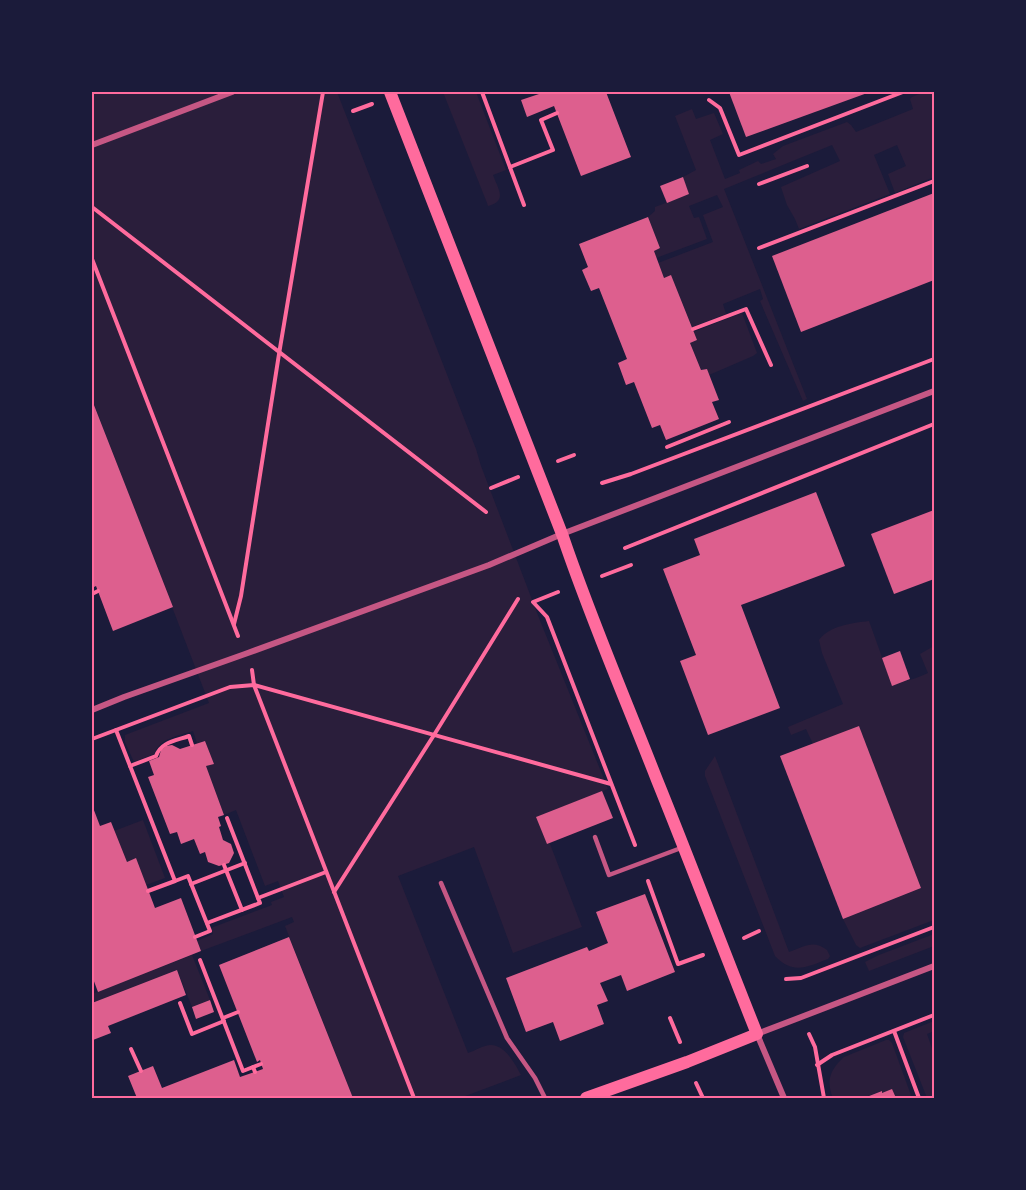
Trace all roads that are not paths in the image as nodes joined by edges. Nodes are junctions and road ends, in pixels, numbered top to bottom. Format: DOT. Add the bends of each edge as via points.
graph roads {
  1 [pos="232,92"];
  2 [pos="390,92"];
  3 [pos="92,146"];
  4 [pos="934,391"];
  5 [pos="562,534"];
  6 [pos="92,710"];
  7 [pos="595,837"];
  8 [pos="684,847"];
  9 [pos="441,883"];
  10 [pos="934,966"];
  11 [pos="757,1034"];
  12 [pos="545,1098"];
  13 [pos="586,1098"];
  14 [pos="784,1098"];
  1 -- 3 [label="street"];
  2 -- 5 [label="main road"];
  4 -- 5 [label="street"];
  5 -- 6 [label="street" via="489,565"];
  5 -- 8 [label="main road"];
  7 -- 8 [label="lane" via="609,875"];
  8 -- 11 [label="main road"];
  9 -- 12 [label="lane" via="507,1038"];
  10 -- 11 [label="street"];
  11 -- 13 [label="main road"];
  11 -- 14 [label="street"];
}
